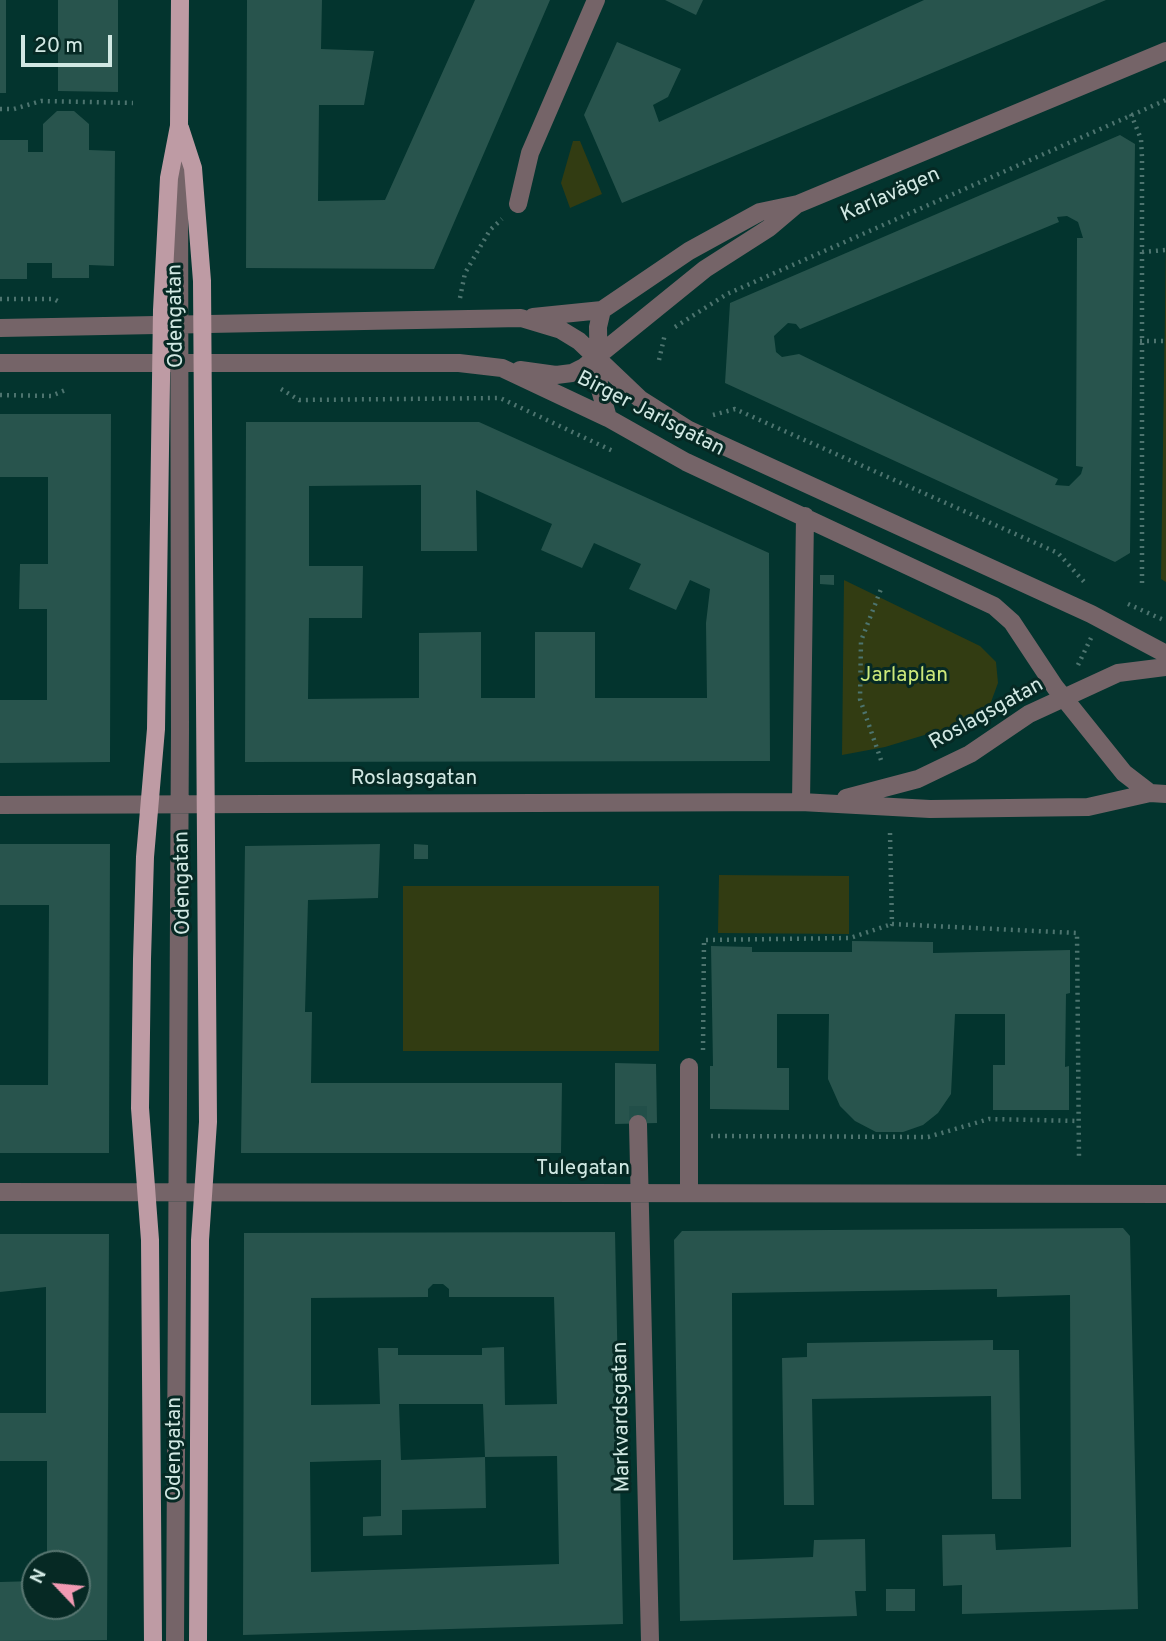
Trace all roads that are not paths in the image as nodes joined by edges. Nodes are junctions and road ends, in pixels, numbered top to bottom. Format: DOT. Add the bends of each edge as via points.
graph roads {
  1 [pos="180,0"];
  2 [pos="596,0"];
  3 [pos="1166,51"];
  4 [pos="179,126"];
  5 [pos="518,204"];
  6 [pos="798,204"];
  7 [pos="602,310"];
  8 [pos="522,318"];
  9 [pos="171,325"];
  10 [pos="201,325"];
  11 [pos="0,328"];
  12 [pos="597,356"];
  13 [pos="0,363"];
  14 [pos="180,363"];
  15 [pos="201,363"];
  16 [pos="161,364"];
  17 [pos="502,368"];
  18 [pos="608,418"];
  19 [pos="805,516"];
  20 [pos="1166,654"];
  21 [pos="1166,667"];
  22 [pos="1059,693"];
  23 [pos="1158,794"];
  24 [pos="801,802"];
  25 [pos="829,803"];
  26 [pos="0,805"];
  27 [pos="150,805"];
  28 [pos="179,805"];
  29 [pos="205,805"];
  30 [pos="689,1067"];
  31 [pos="638,1124"];
  32 [pos="145,1191"];
  33 [pos="0,1192"];
  34 [pos="177,1192"];
  35 [pos="201,1192"];
  36 [pos="640,1193"];
  37 [pos="689,1193"];
  38 [pos="1166,1194"];
  39 [pos="153,1641"];
  40 [pos="175,1641"];
  41 [pos="198,1641"];
  42 [pos="650,1641"];
  1 -- 4 [label="main road, Odengatan"];
  2 -- 5 [label="street" via="530,153"];
  3 -- 6 [label="street, Karlavägen"];
  4 -- 9 [label="main road, Odengatan" via="169,177"];
  4 -- 10 [label="main road, Odengatan" via="193,168"];
  6 -- 7 [label="street, Karlavägen" via="760,212 689,251"];
  6 -- 12 [label="street, Karlavägen" via="705,269"];
  7 -- 8 [label="street, Karlavägen"];
  7 -- 12 [label="street"];
  8 -- 10 [label="street, Birger Jarlsgatan"];
  8 -- 12 [label="street, Birger Jarlsgatan" via="561,330"];
  9 -- 10 [label="street, Birger Jarlsgatan"];
  9 -- 11 [label="street, Birger Jarlsgatan"];
  9 -- 14 [label="street, Odengatan"];
  9 -- 16 [label="main road, Odengatan"];
  10 -- 15 [label="main road, Odengatan"];
  12 -- 17 [label="street, Karlavägen" via="572,373"];
  12 -- 18 [label="street"];
  12 -- 20 [label="street, Birger Jarlsgatan" via="640,399 689,430 1100,619"];
  13 -- 16 [label="street, Birger Jarlsgatan"];
  14 -- 15 [label="street, Birger Jarlsgatan"];
  14 -- 16 [label="street, Birger Jarlsgatan"];
  14 -- 28 [label="street, Odengatan"];
  15 -- 17 [label="street, Birger Jarlsgatan" via="459,363"];
  15 -- 29 [label="main road, Odengatan"];
  16 -- 27 [label="main road, Odengatan" via="156,729"];
  17 -- 18 [label="street, Birger Jarlsgatan"];
  18 -- 19 [label="street, Birger Jarlsgatan" via="687,462"];
  19 -- 22 [label="street, Birger Jarlsgatan" via="994,606 1013,622"];
  19 -- 24 [label="street"];
  21 -- 22 [label="street, Roslagsgatan" via="1118,673"];
  22 -- 23 [label="street, Birger Jarlsgatan" via="1124,773"];
  22 -- 25 [label="street, Roslagsgatan" via="970,754 918,779"];
  23 -- 25 [label="street, Roslagsgatan" via="1088,807 930,809"];
  24 -- 25 [label="street, Roslagsgatan"];
  24 -- 29 [label="street, Roslagsgatan"];
  26 -- 27 [label="street, Roslagsgatan"];
  27 -- 28 [label="street, Roslagsgatan"];
  27 -- 32 [label="main road, Odengatan" via="140,1108"];
  28 -- 29 [label="street, Roslagsgatan"];
  28 -- 34 [label="street, Odengatan"];
  29 -- 35 [label="main road, Odengatan" via="208,1122"];
  30 -- 37 [label="street"];
  31 -- 36 [label="street, Markvardsgatan"];
  32 -- 33 [label="street, Tulegatan"];
  32 -- 34 [label="street, Tulegatan"];
  32 -- 39 [label="main road, Odengatan" via="150,1240"];
  34 -- 35 [label="street, Tulegatan"];
  34 -- 40 [label="street, Odengatan"];
  35 -- 36 [label="street, Tulegatan"];
  35 -- 41 [label="main road, Odengatan"];
  36 -- 37 [label="street, Tulegatan"];
  36 -- 42 [label="street, Markvardsgatan"];
  37 -- 38 [label="street, Tulegatan"];
}
